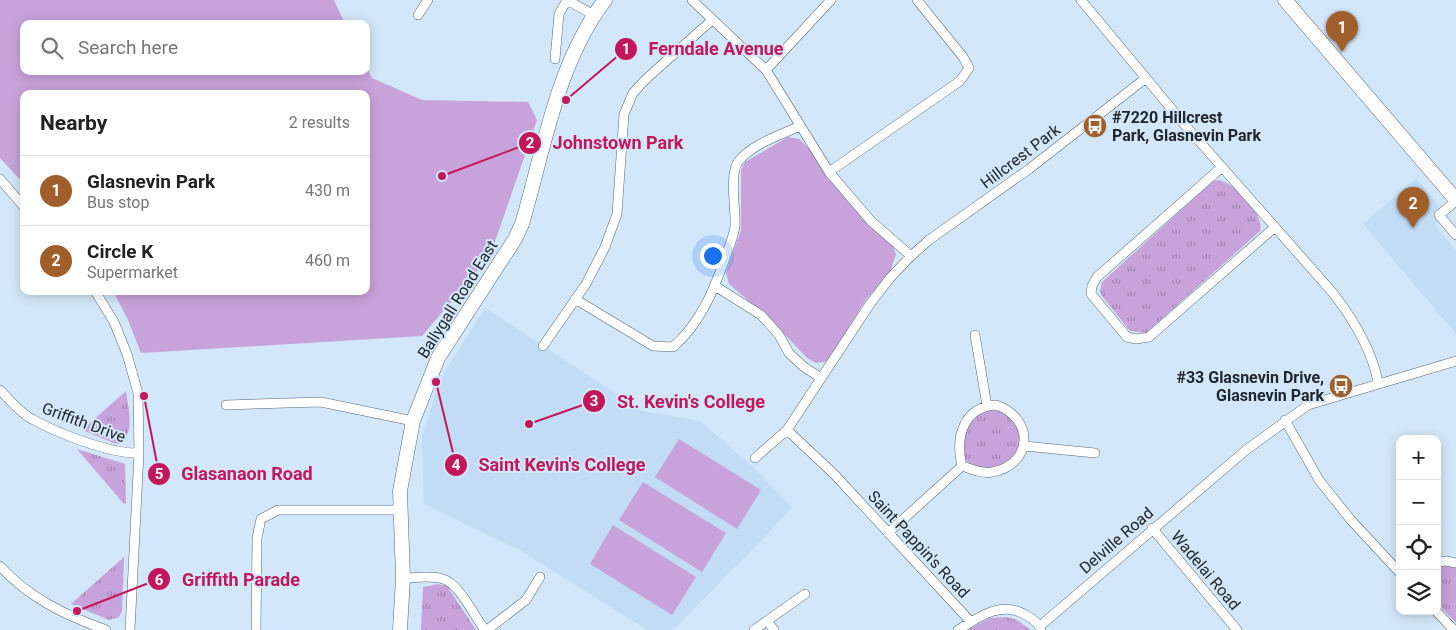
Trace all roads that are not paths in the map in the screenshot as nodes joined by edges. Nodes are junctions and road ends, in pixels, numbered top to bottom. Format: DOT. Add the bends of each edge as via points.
graph roads {
  1 [pos="428,0"];
  2 [pos="567,0"];
  3 [pos="605,0"];
  4 [pos="692,0"];
  5 [pos="831,0"];
  6 [pos="917,0"];
  7 [pos="1081,0"];
  8 [pos="1285,0"];
  9 [pos="418,15"];
  10 [pos="594,15"];
  11 [pos="712,20"];
  12 [pos="555,59"];
  13 [pos="766,70"];
  14 [pos="1146,78"];
  15 [pos="800,126"];
  16 [pos="1222,167"];
  17 [pos="829,172"];
  18 [pos="0,179"];
  19 [pos="1456,200"];
  20 [pos="20,202"];
  21 [pos="1275,227"];
  22 [pos="1456,235"];
  23 [pos="911,256"];
  24 [pos="715,286"];
  25 [pos="97,295"];
  26 [pos="575,299"];
  27 [pos="975,335"];
  28 [pos="543,346"];
  29 [pos="1456,361"];
  30 [pos="821,378"];
  31 [pos="1378,382"];
  32 [pos="0,390"];
  33 [pos="226,405"];
  34 [pos="986,406"];
  35 [pos="1285,420"];
  36 [pos="412,421"];
  37 [pos="787,430"];
  38 [pos="1024,446"];
  39 [pos="1095,453"];
  40 [pos="139,454"];
  41 [pos="755,458"];
  42 [pos="962,466"];
  43 [pos="400,510"];
  44 [pos="1152,528"];
  45 [pos="888,533"];
  46 [pos="1441,562"];
  47 [pos="1456,564"];
  48 [pos="0,566"];
  49 [pos="1397,570"];
  50 [pos="540,577"];
  51 [pos="403,578"];
  52 [pos="805,594"];
  53 [pos="1440,615"];
  54 [pos="767,621"];
  55 [pos="971,622"];
  56 [pos="1040,628"];
  57 [pos="106,630"];
  58 [pos="130,630"];
  59 [pos="256,630"];
  60 [pos="400,630"];
  61 [pos="486,630"];
  62 [pos="754,630"];
  63 [pos="774,630"];
  64 [pos="958,630"];
  65 [pos="1237,630"];
  66 [pos="1454,630"];
  1 -- 9 [label="street"];
  2 -- 10 [label="street"];
  2 -- 12 [label="street" via="559,14"];
  3 -- 10 [label="street, Ballygall Road East"];
  4 -- 11 [label="street"];
  5 -- 13 [label="street"];
  6 -- 17 [label="street" via="969,68 960,81"];
  7 -- 14 [label="street"];
  8 -- 19 [label="street"];
  10 -- 36 [label="street, Ballygall Road East" via="571,58 558,94 519,231 496,272 438,358"];
  11 -- 13 [label="street"];
  11 -- 26 [label="street" via="633,93 624,114 617,214 605,247"];
  13 -- 15 [label="street"];
  14 -- 16 [label="street"];
  14 -- 23 [label="street, Hillcrest Park"];
  15 -- 17 [label="street"];
  15 -- 24 [label="street" via="744,155 736,164 734,230"];
  16 -- 21 [label="street"];
  16 -- 21 [label="street" via="1098,277 1092,286 1091,294 1127,337 1149,337"];
  17 -- 23 [label="street" via="871,221"];
  18 -- 20 [label="street"];
  19 -- 22 [label="street" via="1439,215"];
  21 -- 31 [label="street" via="1348,313 1369,355"];
  23 -- 30 [label="street, Hillcrest Park" via="880,291"];
  24 -- 26 [label="street" via="697,321 673,347 653,346"];
  24 -- 30 [label="street" via="761,315 779,335 790,354"];
  25 -- 40 [label="street" via="114,322 135,379"];
  26 -- 28 [label="street"];
  27 -- 34 [label="street"];
  29 -- 31 [label="street, Delville Road"];
  30 -- 37 [label="street, Hillcrest Park"];
  31 -- 35 [label="street, Delville Road" via="1308,405"];
  32 -- 40 [label="street, Griffith Drive" via="30,418 123,454"];
  33 -- 36 [label="street" via="321,402"];
  34 -- 38 [label="street" via="1010,410 1021,423"];
  34 -- 42 [label="street" via="965,421 961,430 958,443"];
  35 -- 44 [label="street, Delville Road"];
  35 -- 49 [label="street" via="1319,480"];
  36 -- 43 [label="street, Ballygall Road East" via="403,463"];
  37 -- 41 [label="street, Hillcrest Park"];
  37 -- 45 [label="street, Saint Pappin's Road" via="834,474"];
  38 -- 39 [label="street"];
  38 -- 42 [label="street" via="1015,461 991,472 978,472"];
  40 -- 58 [label="street"];
  42 -- 45 [label="street"];
  43 -- 51 [label="street, Ballygall Road East"];
  43 -- 59 [label="street" via="278,510 261,519 257,538"];
  44 -- 56 [label="street, Delville Road"];
  44 -- 65 [label="street, Wadelai Road"];
  45 -- 55 [label="street, Saint Pappin's Road"];
  46 -- 47 [label="street"];
  48 -- 57 [label="street" via="28,593 48,606"];
  50 -- 61 [label="street" via="526,600"];
  51 -- 60 [label="street, Ballygall Road East"];
  51 -- 61 [label="street" via="436,577 455,585"];
  52 -- 54 [label="street"];
  53 -- 66 [label="street"];
  54 -- 62 [label="street"];
  54 -- 63 [label="street"];
  55 -- 56 [label="street, Saint Pappin's Road" via="985,613 1004,609 1021,612"];
  55 -- 64 [label="street"];
}
